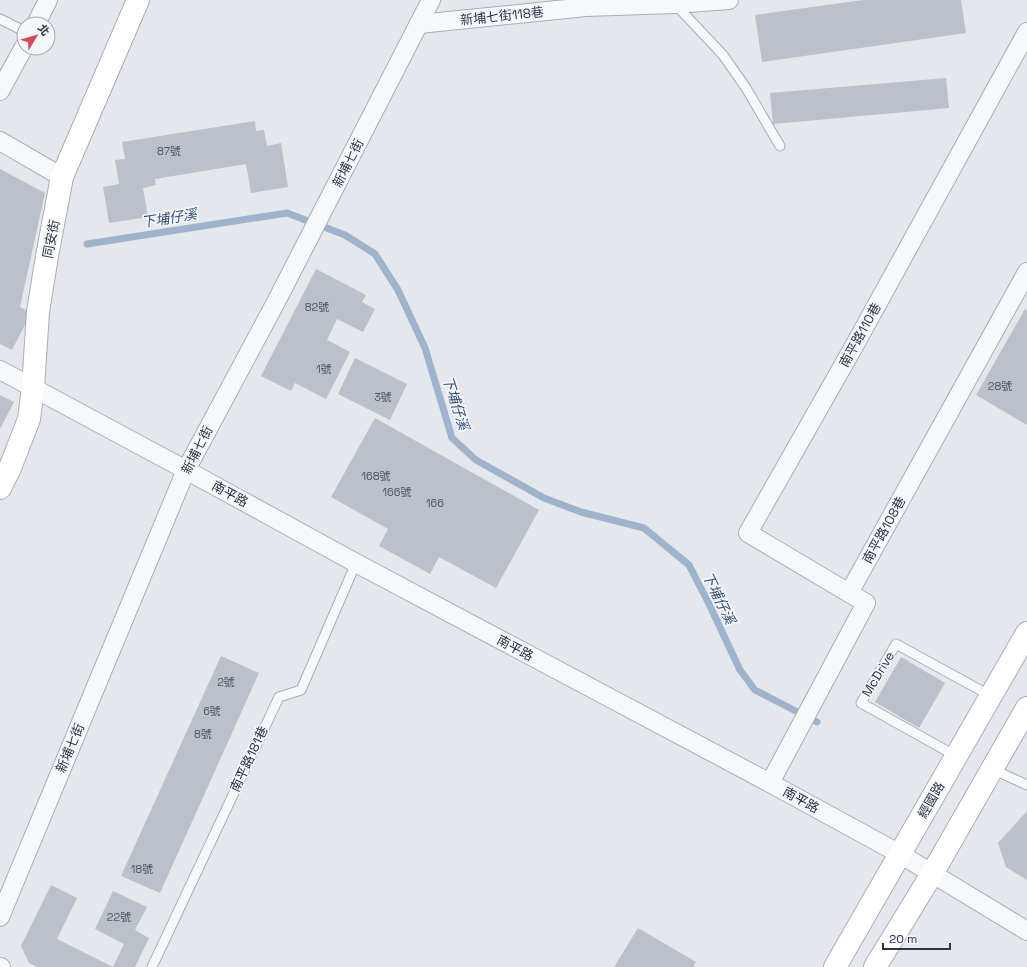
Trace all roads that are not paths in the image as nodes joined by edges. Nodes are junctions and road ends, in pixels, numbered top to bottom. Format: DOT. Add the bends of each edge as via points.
graph roads {
  1 [pos="48,0"];
  2 [pos="138,0"];
  3 [pos="431,0"];
  4 [pos="729,0"];
  5 [pos="588,4"];
  6 [pos="675,4"];
  7 [pos="40,16"];
  8 [pos="0,19"];
  9 [pos="419,24"];
  10 [pos="16,28"];
  11 [pos="1027,32"];
  12 [pos="19,56"];
  13 [pos="0,91"];
  14 [pos="0,141"];
  15 [pos="780,146"];
  16 [pos="62,177"];
  17 [pos="1027,272"];
  18 [pos="0,370"];
  19 [pos="33,388"];
  20 [pos="186,470"];
  21 [pos="0,488"];
  22 [pos="356,564"];
  23 [pos="849,593"];
  24 [pos="1027,633"];
  25 [pos="991,696"];
  26 [pos="1027,708"];
  27 [pos="956,756"];
  28 [pos="992,769"];
  29 [pos="770,783"];
  30 [pos="1027,785"];
  31 [pos="900,854"];
  32 [pos="932,874"];
  33 [pos="0,917"];
  34 [pos="1027,931"];
  35 [pos="152,967"];
  36 [pos="835,967"];
  37 [pos="875,967"];
  1 -- 7 [label="street"];
  2 -- 16 [label="street, 同安街"];
  3 -- 9 [label="street, 新埔七街"];
  4 -- 6 [label="street, 新埔七街118巷"];
  5 -- 6 [label="street, 新埔七街118巷"];
  5 -- 9 [label="street, 新埔七街118巷"];
  6 -- 15 [label="lane" via="723,55"];
  8 -- 10 [label="lane"];
  9 -- 20 [label="street, 新埔七街"];
  11 -- 23 [label="street, 南平路110巷" via="748,533"];
  12 -- 13 [label="street"];
  14 -- 16 [label="street"];
  16 -- 19 [label="street, 同安街" via="38,312"];
  17 -- 23 [label="street, 南平路108巷"];
  18 -- 19 [label="street, 南平路"];
  19 -- 20 [label="street, 南平路"];
  19 -- 21 [label="street, 同安街" via="29,419"];
  20 -- 22 [label="street, 南平路"];
  20 -- 33 [label="street, 新埔七街"];
  22 -- 29 [label="street, 南平路"];
  22 -- 35 [label="lane, 南平路181巷" via="301,690 279,696"];
  23 -- 29 [label="street" via="866,603"];
  24 -- 25 [label="street, 經國路"];
  25 -- 27 [label="street, 經國路"];
  25 -- 27 [label="lane, McDrive" via="896,644 861,703"];
  26 -- 28 [label="street"];
  27 -- 31 [label="street, 經國路"];
  28 -- 30 [label="lane"];
  28 -- 32 [label="street"];
  29 -- 31 [label="street, 南平路"];
  31 -- 32 [label="street, 南平路"];
  31 -- 36 [label="street, 經國路"];
  32 -- 34 [label="street, 南平路"];
  32 -- 37 [label="street"];
}
